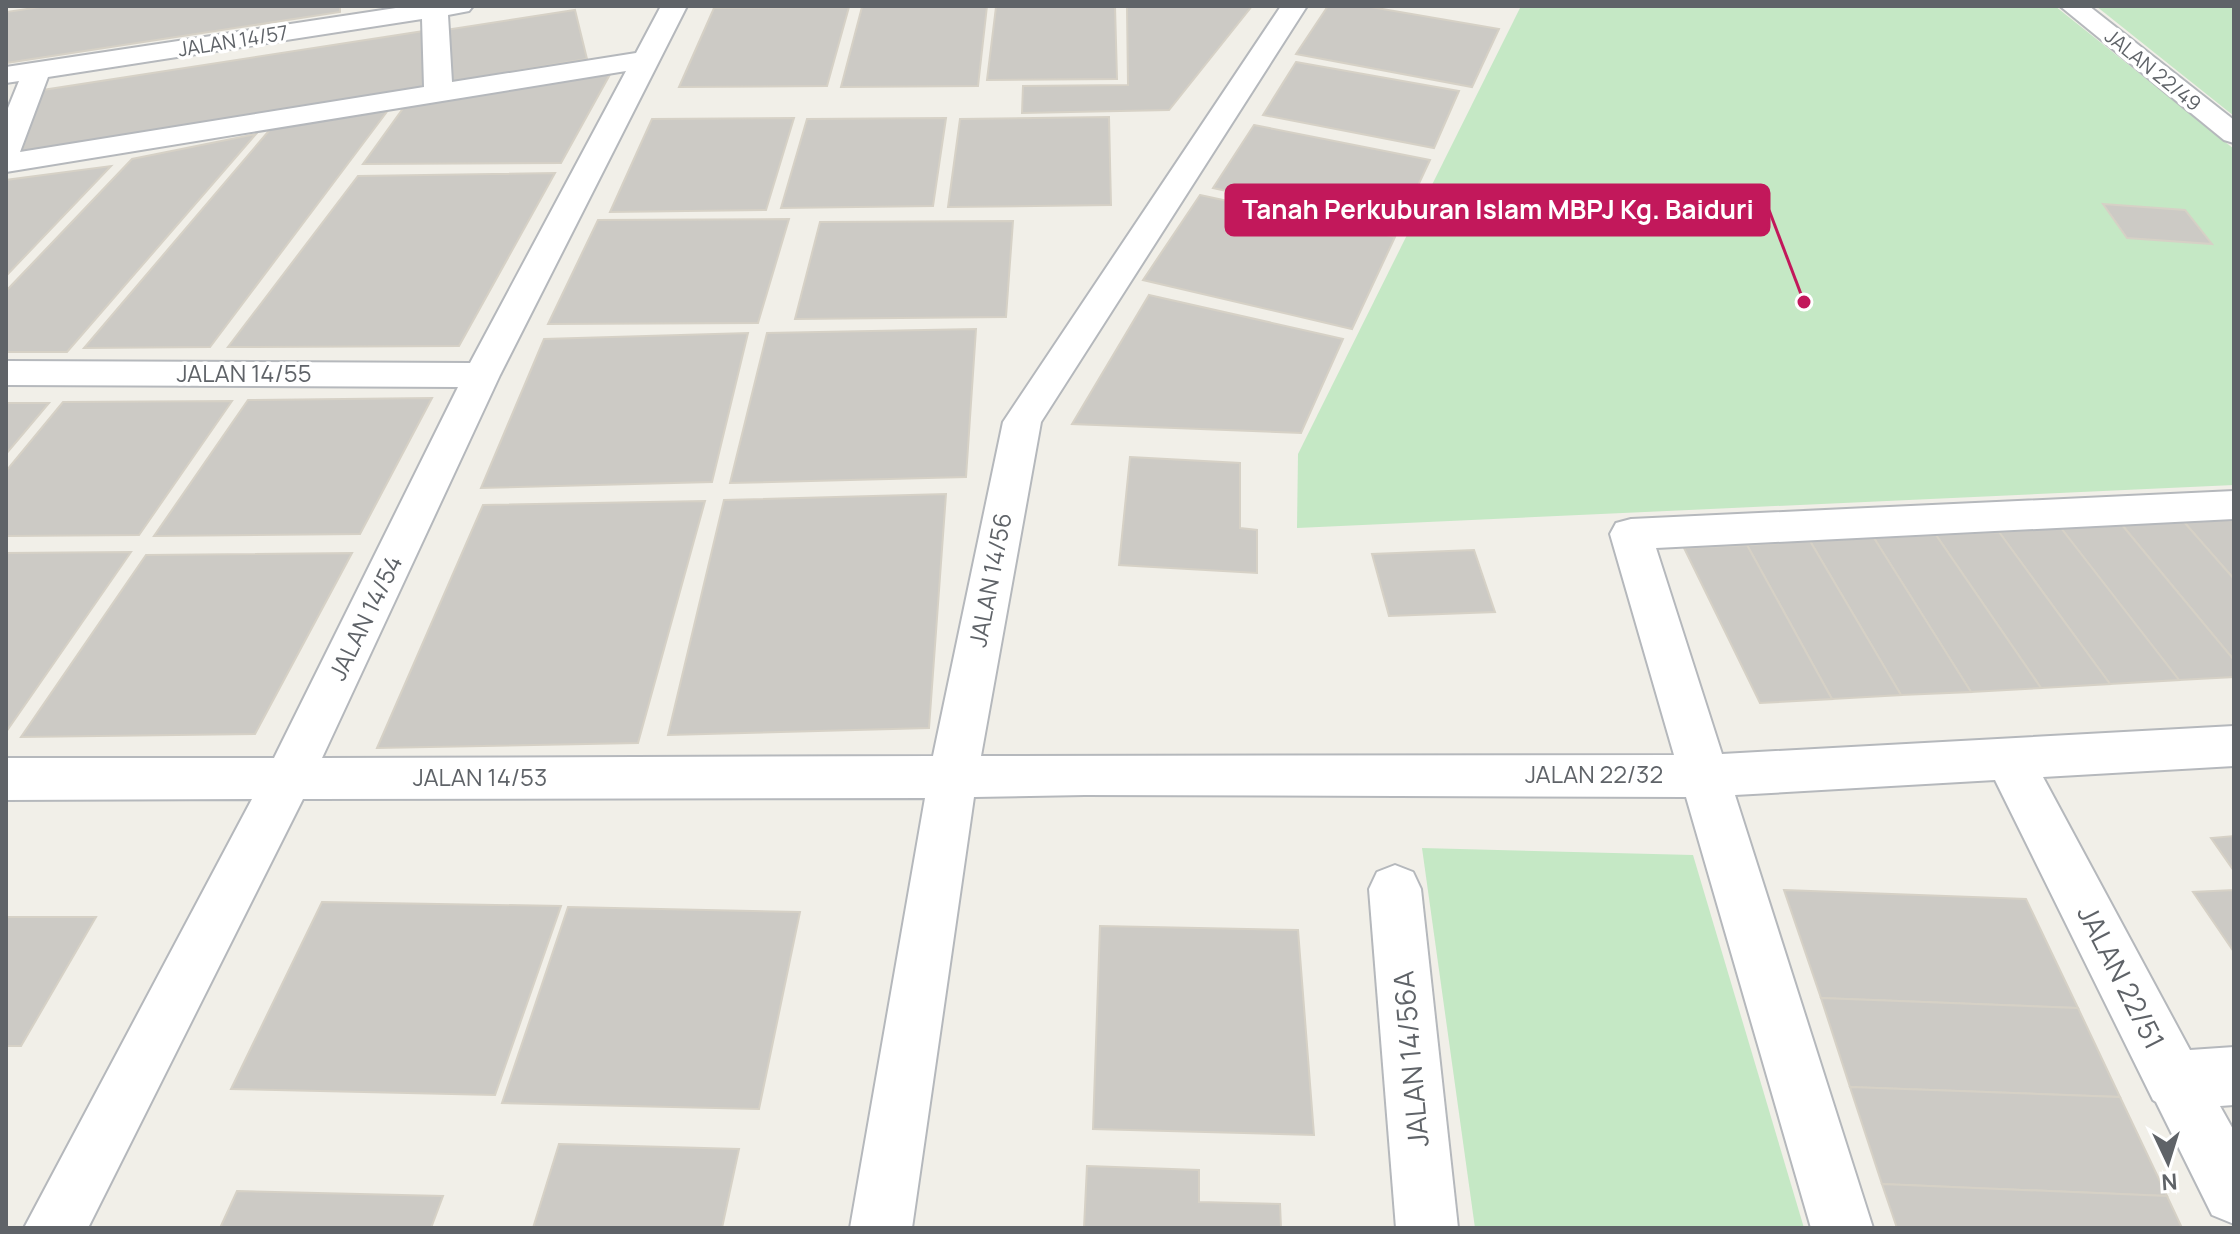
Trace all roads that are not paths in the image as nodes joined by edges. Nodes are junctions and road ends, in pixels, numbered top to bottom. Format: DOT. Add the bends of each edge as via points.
graph roads {
  1 [pos="674,6"];
  2 [pos="1294,6"];
  3 [pos="2073,6"];
  4 [pos="447,8"];
  5 [pos="349,14"];
  6 [pos="649,59"];
  7 [pos="37,70"];
  8 [pos="6,75"];
  9 [pos="438,93"];
  10 [pos="2234,134"];
  11 [pos="6,150"];
  12 [pos="6,163"];
  13 [pos="6,373"];
  14 [pos="482,375"];
  15 [pos="2234,505"];
  16 [pos="2234,746"];
  17 [pos="2009,759"];
  18 [pos="1704,776"];
  19 [pos="953,777"];
  20 [pos="6,779"];
  21 [pos="288,779"];
  22 [pos="1395,889"];
  23 [pos="2234,1076"];
  24 [pos="2173,1080"];
  25 [pos="2234,1193"];
  26 [pos="55,1228"];
  27 [pos="881,1228"];
  28 [pos="1427,1228"];
  29 [pos="1842,1228"];
  1 -- 6 [label="street, JALAN 14/54"];
  2 -- 19 [label="street, JALAN 14/56" via="1022,422"];
  3 -- 10 [label="street, JALAN 22/49"];
  4 -- 5 [label="street, JALAN 14/57"];
  4 -- 9 [label="street"];
  5 -- 7 [label="street, JALAN 14/57"];
  6 -- 9 [label="street"];
  6 -- 14 [label="street, JALAN 14/54"];
  7 -- 8 [label="street, JALAN 14/57"];
  7 -- 11 [label="street"];
  9 -- 12 [label="street"];
  13 -- 14 [label="street, JALAN 14/55"];
  14 -- 21 [label="street, JALAN 14/54"];
  15 -- 18 [label="street" via="1631,534"];
  16 -- 17 [label="street, JALAN 22/32"];
  17 -- 18 [label="street, JALAN 22/32"];
  17 -- 24 [label="street, JALAN 22/51"];
  18 -- 19 [label="street, JALAN 22/32"];
  18 -- 29 [label="street"];
  19 -- 21 [label="street, JALAN 14/53"];
  19 -- 27 [label="street, JALAN 14/56"];
  20 -- 21 [label="street, JALAN 14/53"];
  21 -- 26 [label="street, JALAN 14/54"];
  22 -- 28 [label="street, JALAN 14/56A"];
  23 -- 24 [label="street"];
  24 -- 25 [label="street, JALAN 22/51"];
}
